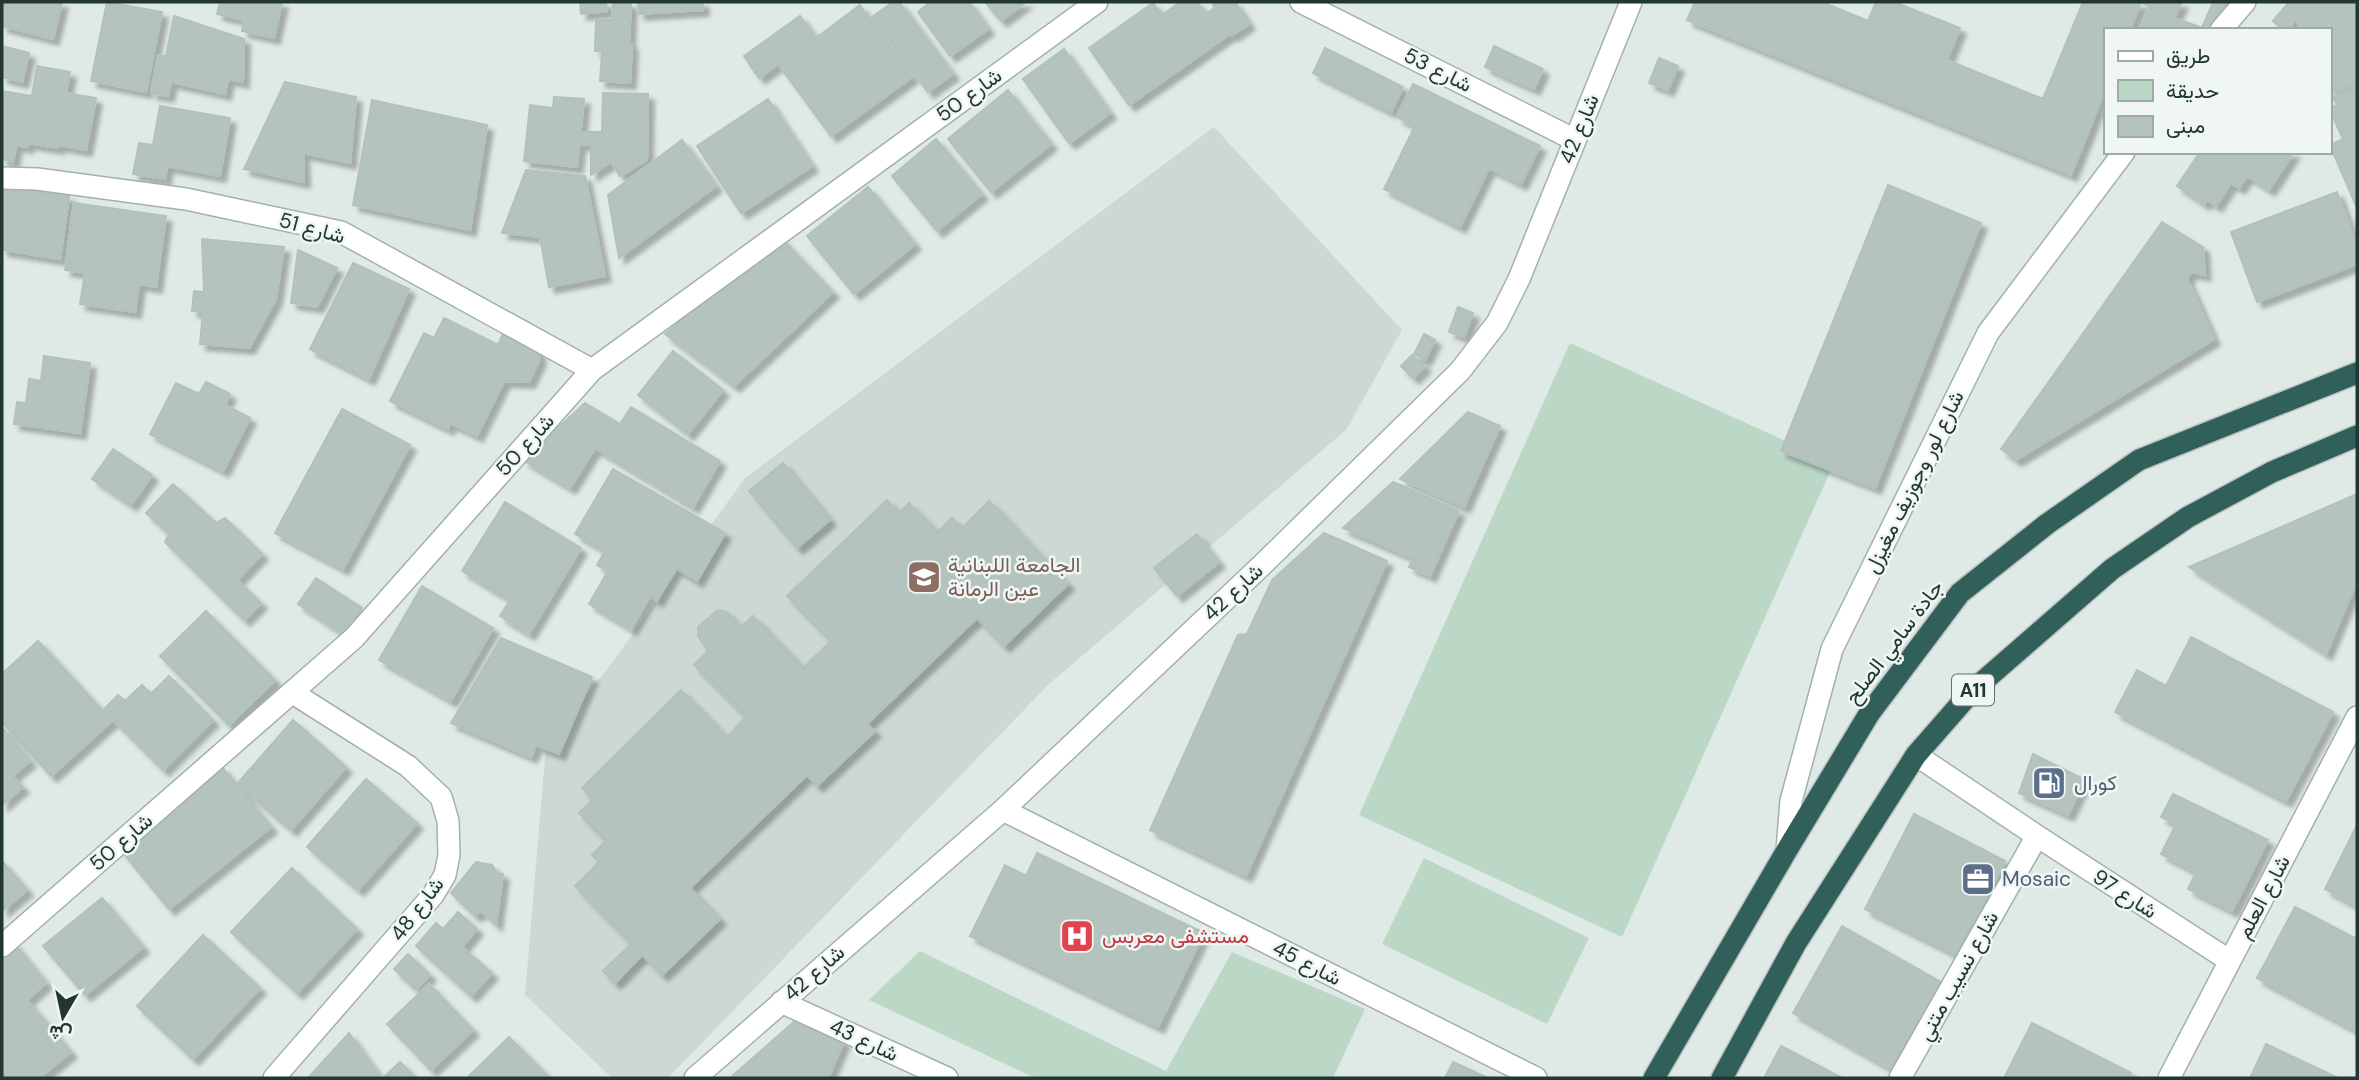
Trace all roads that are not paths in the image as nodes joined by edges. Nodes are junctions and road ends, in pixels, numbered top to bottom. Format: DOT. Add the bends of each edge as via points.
graph roads {
  1 [pos="1097,2"];
  2 [pos="1301,2"];
  3 [pos="1631,2"];
  4 [pos="2245,2"];
  5 [pos="2223,28"];
  6 [pos="1575,140"];
  7 [pos="2122,154"];
  8 [pos="2,178"];
  9 [pos="592,369"];
  10 [pos="2357,373"];
  11 [pos="2357,436"];
  12 [pos="293,692"];
  13 [pos="2357,717"];
  14 [pos="1916,755"];
  15 [pos="1003,810"];
  16 [pos="2037,836"];
  17 [pos="1787,850"];
  18 [pos="2,946"];
  19 [pos="2230,961"];
  20 [pos="781,1002"];
  21 [pos="274,1078"];
  22 [pos="695,1078"];
  23 [pos="947,1078"];
  24 [pos="1536,1078"];
  25 [pos="1654,1078"];
  26 [pos="1722,1078"];
  27 [pos="1900,1078"];
  28 [pos="2169,1078"];
  1 -- 9 [label="street, شارع 50"];
  2 -- 6 [label="street, شارع 53"];
  3 -- 6 [label="street, شارع 42"];
  4 -- 5 [label="street"];
  6 -- 15 [label="street, شارع 42" via="1520,279 1497,323 1460,371"];
  7 -- 17 [label="street, شارع لور وجوزيف مغيزل" via="1988,333 1832,649 1791,801"];
  8 -- 9 [label="street, شارع 51" via="186,199 341,232"];
  9 -- 12 [label="street, شارع 50" via="354,638"];
  10 -- 17 [label="highway, جادة سامي الصلح" via="2139,460 1960,593 1869,714"];
  11 -- 14 [label="highway, A11" via="2272,471 2188,517 2112,569 1972,691"];
  12 -- 18 [label="street, شارع 50"];
  12 -- 21 [label="street, شارع 48" via="408,766 441,797 448,821 449,855 445,875 433,895"];
  13 -- 19 [label="street, شارع العلم"];
  14 -- 16 [label="street, شارع 97"];
  14 -- 26 [label="highway, A11" via="1796,943"];
  15 -- 20 [label="street, شارع 42"];
  15 -- 24 [label="street, شارع 45"];
  16 -- 19 [label="street, شارع 97"];
  16 -- 27 [label="street, شارع نسيب متني"];
  17 -- 25 [label="highway, جادة سامي الصلح"];
  19 -- 28 [label="street, شارع العلم"];
  20 -- 22 [label="street, شارع 42"];
  20 -- 23 [label="street, شارع 43"];
}
